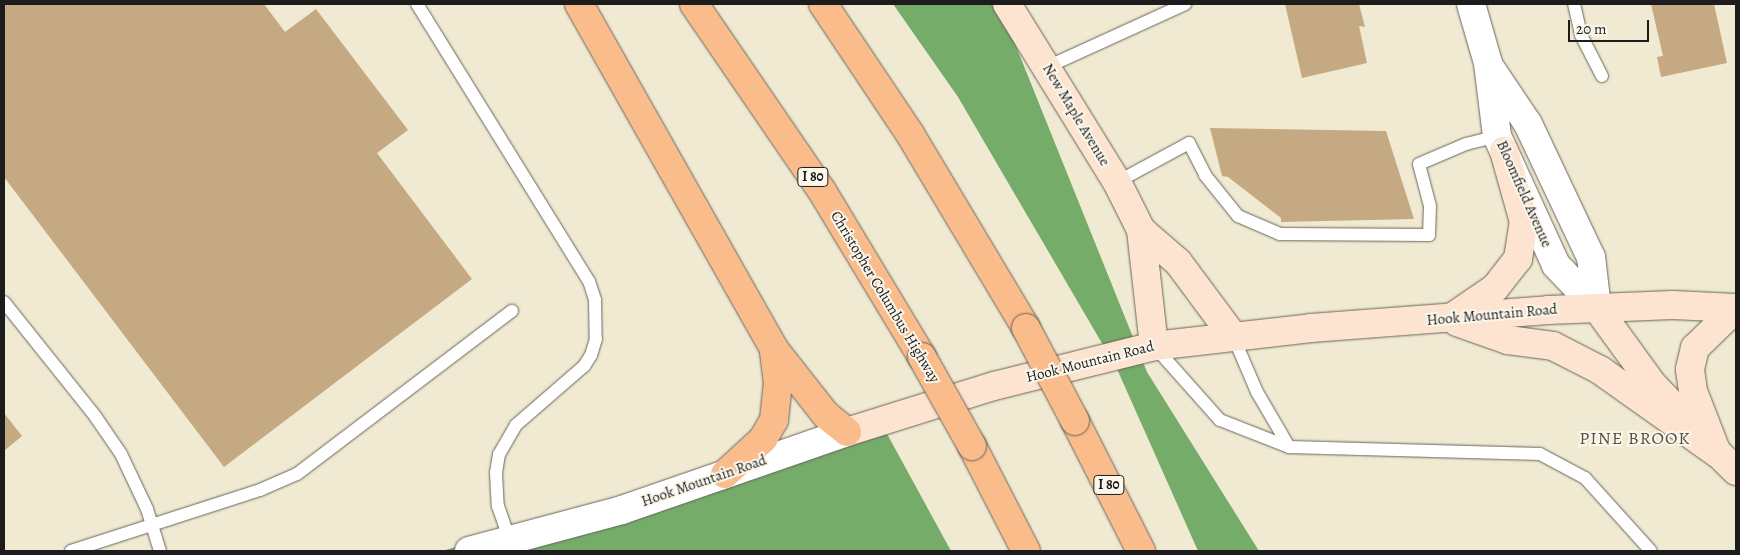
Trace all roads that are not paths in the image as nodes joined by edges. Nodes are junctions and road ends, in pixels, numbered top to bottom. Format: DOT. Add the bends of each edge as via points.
graph roads {
  1 [pos="418,4"];
  2 [pos="579,4"];
  3 [pos="694,4"];
  4 [pos="823,4"];
  5 [pos="1007,4"];
  6 [pos="1185,4"];
  7 [pos="1471,4"];
  8 [pos="1574,4"];
  9 [pos="1488,63"];
  10 [pos="1047,67"];
  11 [pos="1602,76"];
  12 [pos="1500,143"];
  13 [pos="1117,182"];
  14 [pos="1141,230"];
  15 [pos="4,302"];
  16 [pos="1597,308"];
  17 [pos="1736,308"];
  18 [pos="512,311"];
  19 [pos="1449,320"];
  20 [pos="1233,336"];
  21 [pos="1154,346"];
  22 [pos="774,349"];
  23 [pos="847,432"];
  24 [pos="1288,447"];
  25 [pos="1727,462"];
  26 [pos="725,474"];
  27 [pos="152,525"];
  28 [pos="510,540"];
  29 [pos="70,551"];
  30 [pos="160,551"];
  31 [pos="469,551"];
  32 [pos="1026,551"];
  33 [pos="1141,551"];
  34 [pos="1651,551"];
  1 -- 28 [label="lane" via="589,281 595,300 596,339 592,355 584,366 516,425 499,454 496,473 498,506"];
  2 -- 22 [label="highway"];
  3 -- 32 [label="highway, Christopher Columbus Highway / I 80, bridge" via="822,190 922,357"];
  4 -- 33 [label="highway, I 80, bridge" via="910,134 1026,328"];
  5 -- 10 [label="main road, New Maple Avenue"];
  6 -- 10 [label="lane"];
  7 -- 9 [label="street, Bloomfield Avenue"];
  8 -- 11 [label="lane" via="1581,35"];
  9 -- 12 [label="street, Bloomfield Avenue"];
  9 -- 16 [label="street, Bloomfield Avenue" via="1528,124 1591,257"];
  10 -- 13 [label="main road, New Maple Avenue"];
  12 -- 13 [label="lane" via="1466,144 1419,164 1430,206 1429,235 1280,234 1238,216 1205,175 1189,143"];
  12 -- 16 [label="street, Bloomfield Avenue" via="1556,265"];
  12 -- 19 [label="main road" via="1524,222 1518,259 1495,288"];
  13 -- 14 [label="main road, New Maple Avenue"];
  14 -- 20 [label="main road, New Maple Avenue" via="1178,262"];
  14 -- 21 [label="main road, New Maple Avenue"];
  15 -- 27 [label="lane" via="95,416 120,454"];
  16 -- 17 [label="main road, Hook Mountain Road" via="1673,305"];
  16 -- 19 [label="main road, Hook Mountain Road"];
  16 -- 25 [label="main road, Bloomfield Avenue" via="1653,385"];
  17 -- 25 [label="main road" via="1695,348 1690,369 1693,391"];
  18 -- 27 [label="lane" via="297,474 260,490"];
  19 -- 20 [label="main road, Hook Mountain Road"];
  19 -- 25 [label="main road" via="1508,340 1553,346 1600,370"];
  20 -- 21 [label="main road, Hook Mountain Road"];
  20 -- 24 [label="lane" via="1257,392"];
  21 -- 23 [label="main road, Hook Mountain Road" via="994,386"];
  21 -- 24 [label="lane" via="1220,420"];
  22 -- 23 [label="highway" via="826,415"];
  22 -- 26 [label="highway" via="778,384 774,420 763,439"];
  23 -- 26 [label="street, Hook Mountain Road"];
  24 -- 34 [label="lane" via="1540,454 1585,478"];
  26 -- 28 [label="street, Hook Mountain Road" via="622,510"];
  27 -- 29 [label="lane"];
  27 -- 30 [label="lane"];
  28 -- 31 [label="street, Hook Mountain Road"];
}
